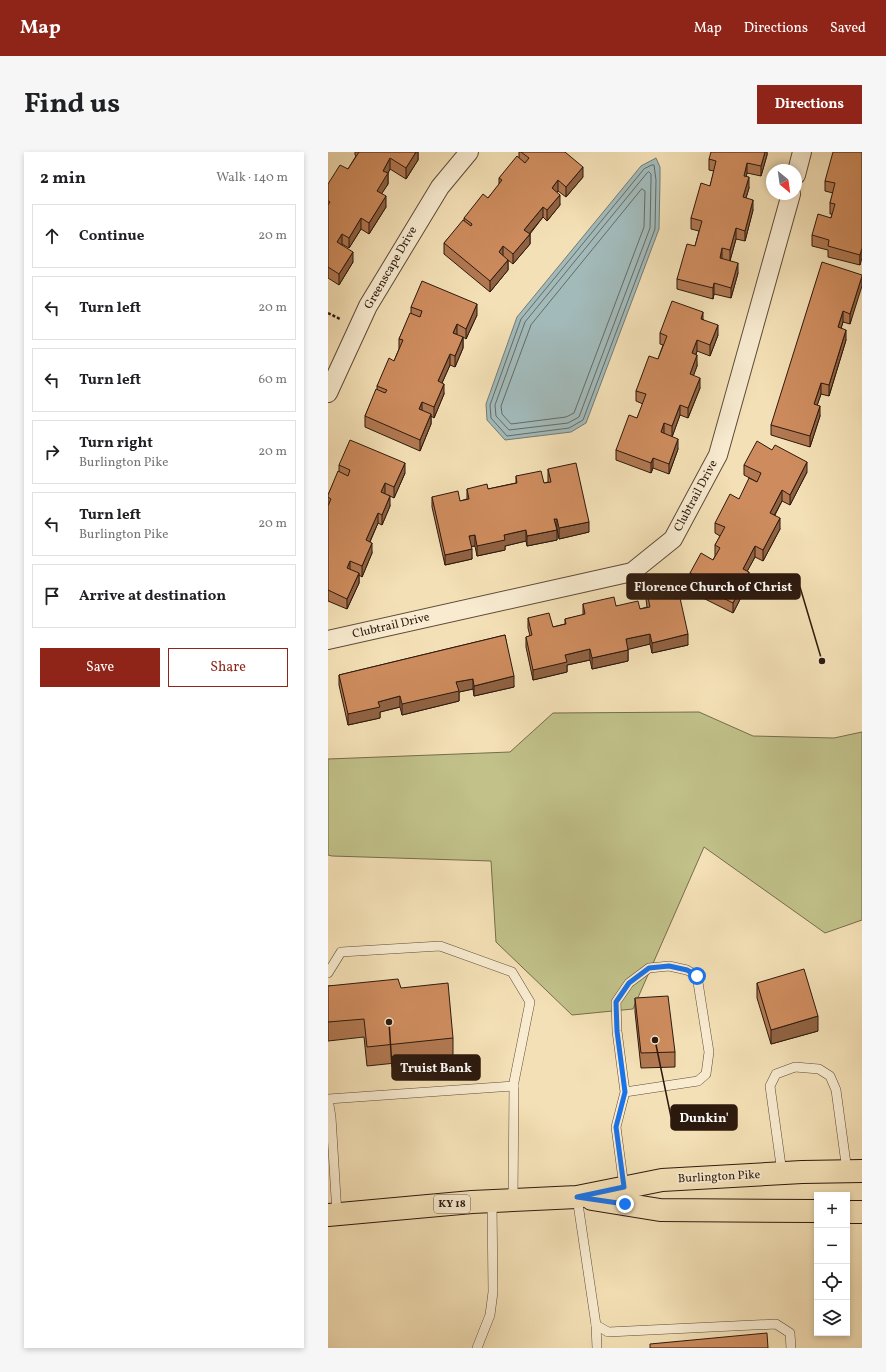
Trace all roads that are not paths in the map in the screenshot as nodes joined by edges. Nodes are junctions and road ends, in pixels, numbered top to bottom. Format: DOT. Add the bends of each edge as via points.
graph roads {
  1 [pos="469,152"];
  2 [pos="802,152"];
  3 [pos="799,164"];
  4 [pos="789,200"];
  5 [pos="328,393"];
  6 [pos="328,640"];
  7 [pos="328,973"];
  8 [pos="514,1086"];
  9 [pos="625,1092"];
  10 [pos="328,1099"];
  11 [pos="855,1171"];
  12 [pos="782,1174"];
  13 [pos="624,1187"];
  14 [pos="577,1197"];
  15 [pos="513,1200"];
  16 [pos="492,1201"];
  17 [pos="814,1211"];
  18 [pos="850,1212"];
  19 [pos="862,1212"];
  20 [pos="333,1215"];
  21 [pos="596,1325"];
  22 [pos="477,1348"];
  23 [pos="597,1348"];
  24 [pos="791,1348"];
  1 -- 5 [label="street, Greenscape Drive" via="440,187 368,306"];
  2 -- 3 [label="street"];
  4 -- 6 [label="street, Clubtrail Drive" via="718,455 672,539 632,572"];
  7 -- 8 [label="lane" via="341,952 440,946 512,972 530,1002"];
  8 -- 10 [label="lane"];
  8 -- 15 [label="lane"];
  9 -- 9 [label="lane" via="616,1002 629,983 649,968 669,966 687,970 697,976 709,1052 706,1074 698,1081"];
  9 -- 13 [label="lane" via="616,1127"];
  10 -- 20 [label="lane" via="331,1117"];
  11 -- 12 [label="main road, Burlington Pike / KY 18"];
  11 -- 12 [label="lane" via="836,1090 830,1076 819,1068 795,1067 776,1074 770,1086"];
  12 -- 13 [label="main road, Burlington Pike / KY 18" via="662,1180"];
  13 -- 14 [label="main road, Burlington Pike / KY 18"];
  14 -- 15 [label="main road, Burlington Pike / KY 18"];
  14 -- 17 [label="main road, Burlington Pike / KY 18" via="660,1210"];
  14 -- 21 [label="lane"];
  15 -- 16 [label="main road, Burlington Pike / KY 18"];
  16 -- 20 [label="main road, Burlington Pike / KY 18"];
  16 -- 22 [label="lane" via="493,1292 490,1315"];
  18 -- 19 [label="main road"];
  21 -- 23 [label="lane"];
  21 -- 24 [label="lane" via="608,1332 776,1324 790,1333"];
}
